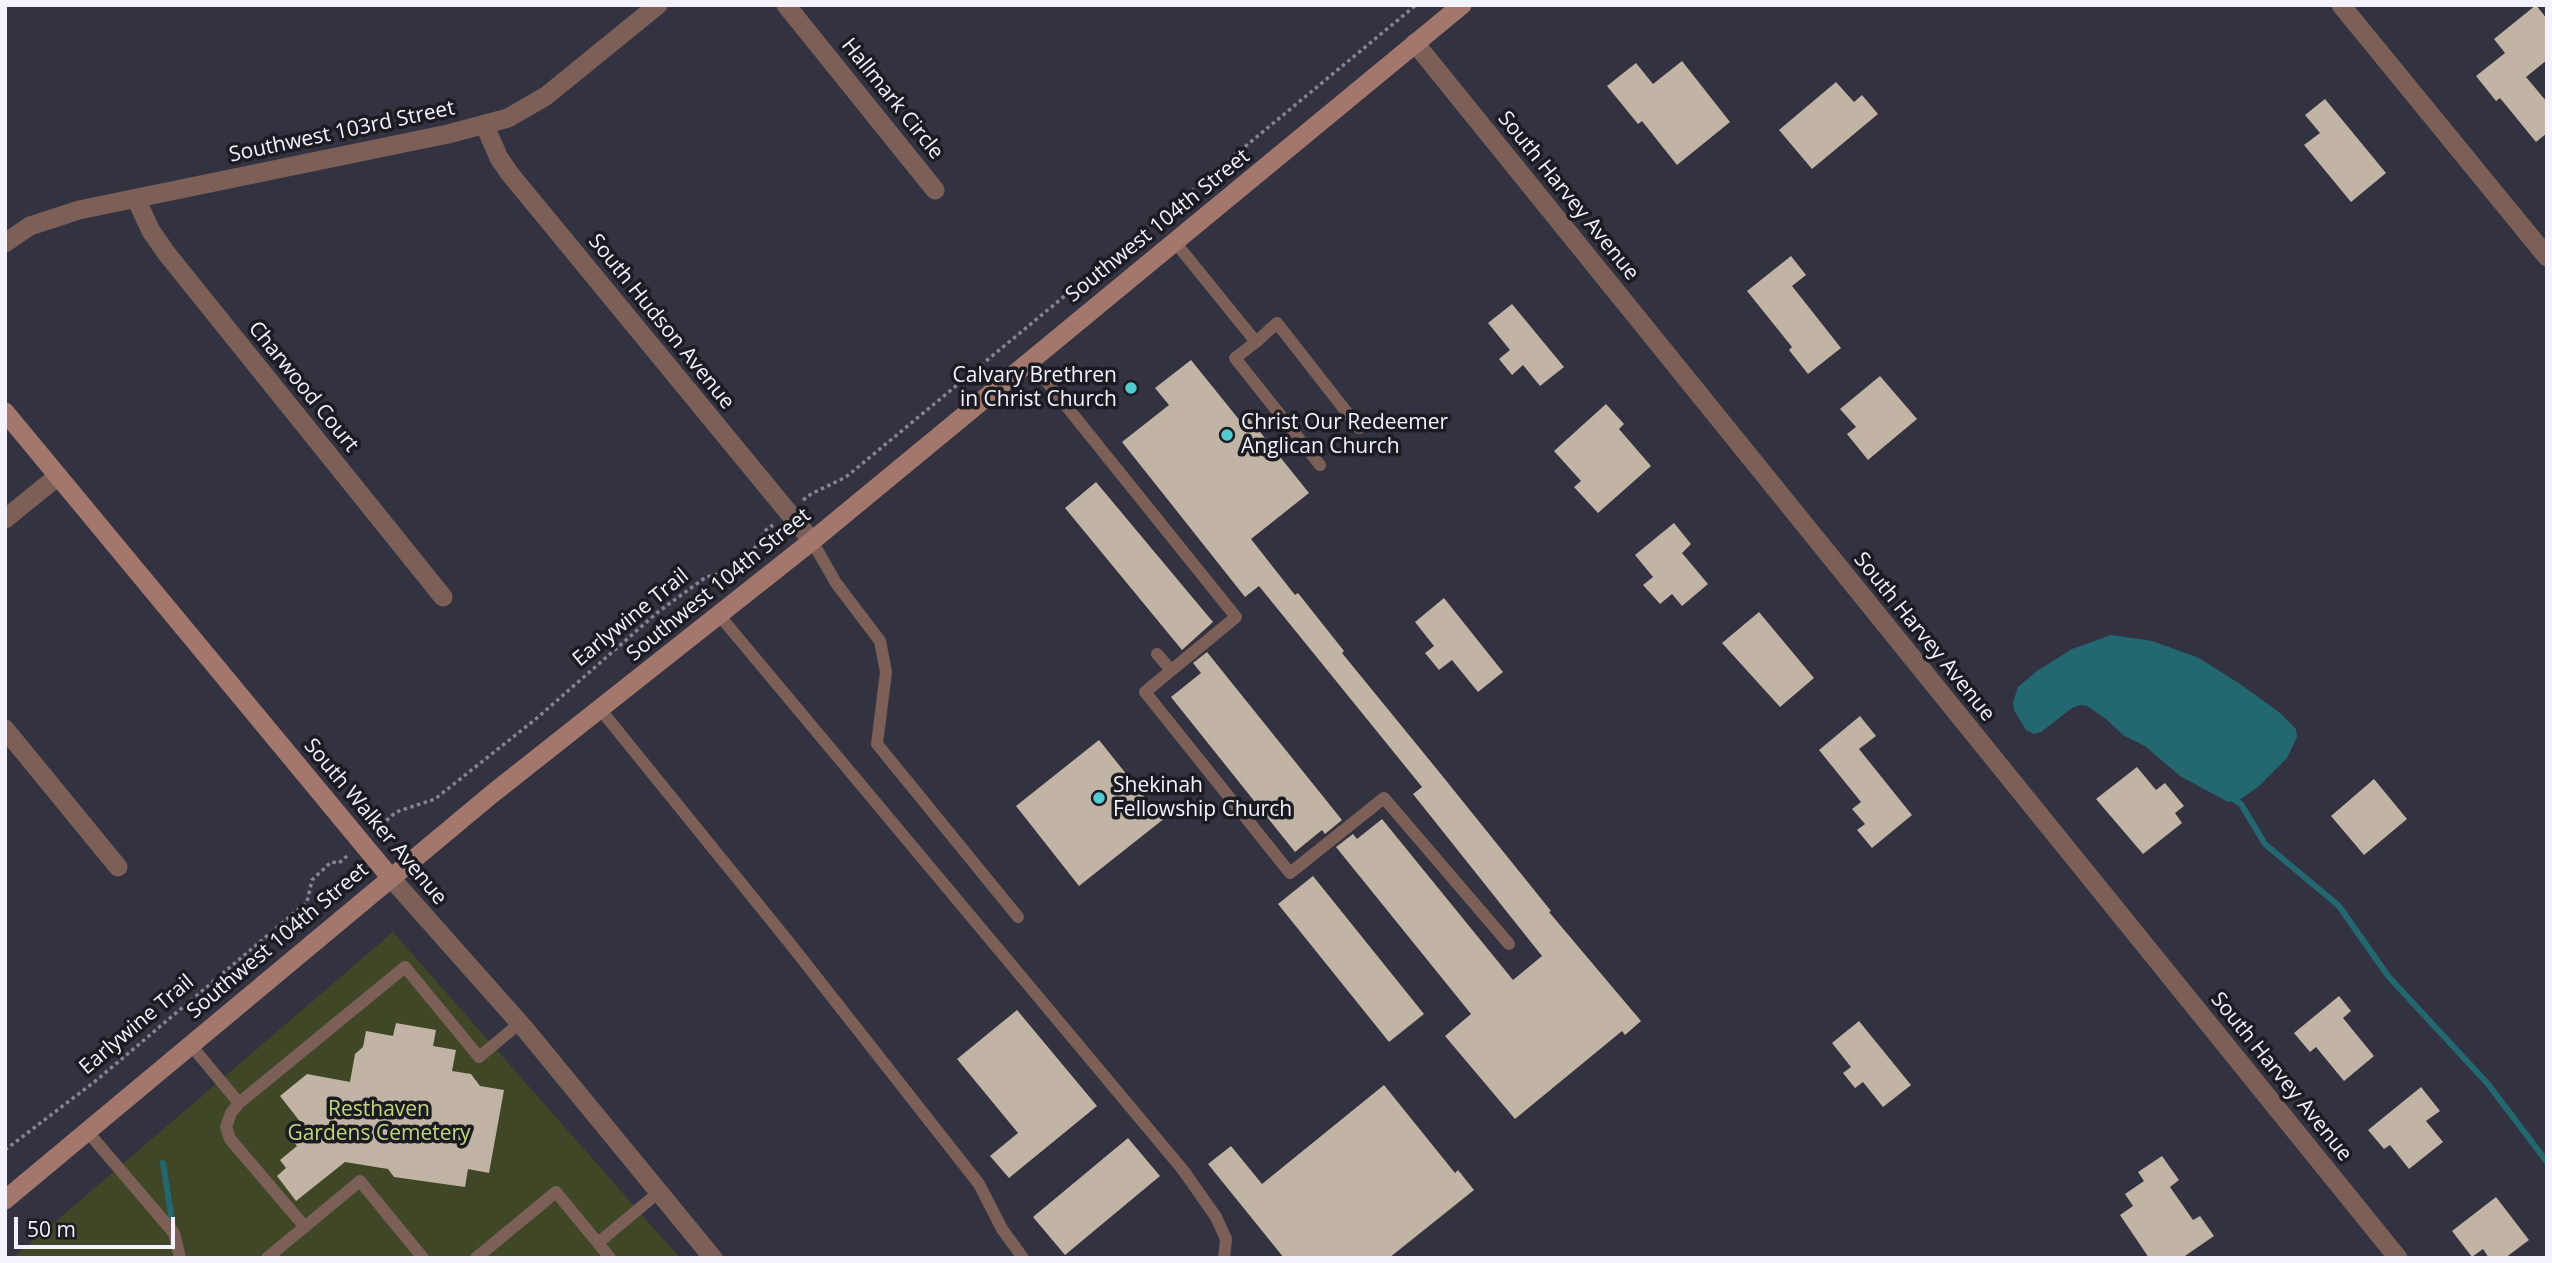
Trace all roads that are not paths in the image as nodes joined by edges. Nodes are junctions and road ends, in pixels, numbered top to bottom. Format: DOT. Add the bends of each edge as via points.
graph roads {
  1 [pos="658,5"];
  2 [pos="786,5"];
  3 [pos="1462,5"];
  4 [pos="2341,5"];
  5 [pos="1415,43"];
  6 [pos="485,126"];
  7 [pos="935,190"];
  8 [pos="136,199"];
  9 [pos="1175,242"];
  10 [pos="5,243"];
  11 [pos="2547,257"];
  12 [pos="1256,342"];
  13 [pos="1030,361"];
  14 [pos="5,412"];
  15 [pos="1359,428"];
  16 [pos="1320,465"];
  17 [pos="58,476"];
  18 [pos="5,519"];
  19 [pos="812,541"];
  20 [pos="443,597"];
  21 [pos="719,615"];
  22 [pos="1157,654"];
  23 [pos="1171,670"];
  24 [pos="600,709"];
  25 [pos="5,729"];
  26 [pos="118,867"];
  27 [pos="391,878"];
  28 [pos="1018,917"];
  29 [pos="1509,944"];
  30 [pos="520,1023"];
  31 [pos="190,1044"];
  32 [pos="239,1103"];
  33 [pos="88,1131"];
  34 [pos="659,1192"];
  35 [pos="5,1200"];
  36 [pos="305,1227"];
  37 [pos="598,1243"];
  38 [pos="180,1258"];
  39 [pos="267,1258"];
  40 [pos="423,1258"];
  41 [pos="476,1258"];
  42 [pos="610,1258"];
  43 [pos="713,1258"];
  44 [pos="1023,1258"];
  45 [pos="1224,1258"];
  46 [pos="2398,1258"];
  1 -- 6 [label="street, Southwest 103rd Street" via="546,96"];
  2 -- 7 [label="street, Hallmark Circle"];
  3 -- 5 [label="main road, Southwest 104th Street"];
  4 -- 11 [label="street"];
  5 -- 9 [label="main road, Southwest 104th Street"];
  5 -- 46 [label="street, South Harvey Avenue"];
  6 -- 8 [label="street, Southwest 103rd Street"];
  6 -- 19 [label="street, South Hudson Avenue" via="509,174"];
  8 -- 10 [label="street, Southwest 103rd Street" via="43,221"];
  8 -- 20 [label="street, Charwood Court" via="167,254"];
  9 -- 12 [label="lane"];
  9 -- 13 [label="main road, Southwest 104th Street"];
  12 -- 15 [label="lane" via="1277,323"];
  12 -- 16 [label="lane" via="1235,358"];
  13 -- 19 [label="main road, Southwest 104th Street"];
  13 -- 23 [label="lane" via="1236,617"];
  14 -- 17 [label="main road, South Walker Avenue"];
  17 -- 18 [label="street"];
  17 -- 27 [label="main road, South Walker Avenue"];
  19 -- 21 [label="main road, Southwest 104th Street"];
  19 -- 28 [label="lane" via="836,583 880,640 886,672 877,744"];
  21 -- 24 [label="main road, Southwest 104th Street"];
  21 -- 45 [label="lane" via="1183,1170 1226,1238"];
  22 -- 23 [label="lane"];
  23 -- 29 [label="lane" via="1145,692 1290,873 1384,799"];
  24 -- 27 [label="main road, Southwest 104th Street"];
  24 -- 44 [label="lane" via="979,1184"];
  25 -- 26 [label="street"];
  27 -- 30 [label="street, South Walker Avenue"];
  27 -- 31 [label="main road, Southwest 104th Street"];
  30 -- 32 [label="lane" via="479,1057 405,967"];
  30 -- 34 [label="street, South Walker Avenue"];
  31 -- 32 [label="lane"];
  31 -- 33 [label="main road, Southwest 104th Street"];
  32 -- 36 [label="lane" via="226,1127 230,1139"];
  33 -- 35 [label="main road, Southwest 104th Street"];
  33 -- 38 [label="lane" via="174,1233"];
  34 -- 37 [label="lane"];
  34 -- 43 [label="street, South Walker Avenue"];
  36 -- 39 [label="lane"];
  36 -- 40 [label="lane" via="360,1181"];
  37 -- 41 [label="lane" via="556,1192"];
  37 -- 42 [label="lane"];
}
